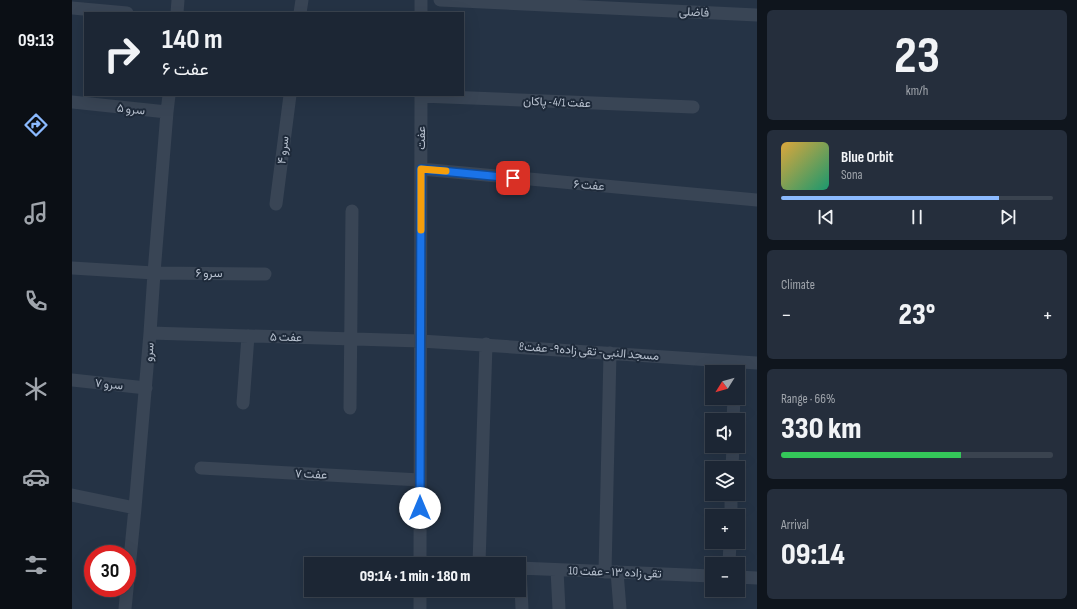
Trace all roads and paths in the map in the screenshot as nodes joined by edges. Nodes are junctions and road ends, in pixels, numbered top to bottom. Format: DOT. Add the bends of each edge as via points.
graph roads {
  1 [pos="178,0"];
  2 [pos="302,0"];
  3 [pos="421,0"];
  4 [pos="440,0"];
  5 [pos="72,8"];
  6 [pos="116,12"];
  7 [pos="177,12"];
  8 [pos="300,12"];
  9 [pos="421,12"];
  10 [pos="757,15"];
  11 [pos="169,96"];
  12 [pos="290,96"];
  13 [pos="421,96"];
  14 [pos="72,102"];
  15 [pos="693,107"];
  16 [pos="167,112"];
  17 [pos="421,169"];
  18 [pos="757,200"];
  19 [pos="276,204"];
  20 [pos="352,211"];
  21 [pos="72,268"];
  22 [pos="154,272"];
  23 [pos="265,274"];
  24 [pos="150,333"];
  25 [pos="248,336"];
  26 [pos="350,338"];
  27 [pos="421,340"];
  28 [pos="486,344"];
  29 [pos="610,353"];
  30 [pos="757,363"];
  31 [pos="717,365"];
  32 [pos="745,365"];
  33 [pos="72,380"];
  34 [pos="146,388"];
  35 [pos="243,403"];
  36 [pos="350,408"];
  37 [pos="201,468"];
  38 [pos="420,480"];
  39 [pos="72,495"];
  40 [pos="135,508"];
  41 [pos="420,557"];
  42 [pos="479,557"];
  43 [pos="526,568"];
  44 [pos="557,570"];
  45 [pos="611,572"];
  46 [pos="705,576"];
  47 [pos="745,577"];
  48 [pos="757,578"];
  49 [pos="420,597"];
  50 [pos="521,597"];
  51 [pos="125,609"];
  52 [pos="420,609"];
  53 [pos="522,609"];
  54 [pos="559,609"];
  55 [pos="620,609"];
  1 -- 7 [label="street"];
  2 -- 8 [label="street"];
  3 -- 9 [label="street"];
  4 -- 10 [label="street, فاضلی"];
  5 -- 6 [label="street"];
  11 -- 16 [label="street, سرو"];
  12 -- 19 [label="street, سرو ۴"];
  13 -- 15 [label="street, عفت 4/1- پاکان"];
  13 -- 17 [label="street, عفت"];
  14 -- 16 [label="street, سرو ۵"];
  16 -- 22 [label="street, سرو"];
  17 -- 18 [label="street, عفت ۶"];
  17 -- 27 [label="street, عفت"];
  20 -- 26 [label="street"];
  21 -- 22 [label="street, سرو ۶"];
  22 -- 23 [label="street, سرو ۶"];
  22 -- 24 [label="street, سرو"];
  24 -- 25 [label="street, عفت ۵"];
  24 -- 34 [label="street, سرو"];
  25 -- 26 [label="street, عفت ۵"];
  25 -- 35 [label="street"];
  26 -- 27 [label="street, عفت ۵"];
  26 -- 36 [label="street"];
  27 -- 28 [label="street, مسجد النبی- تقی زاده۹- عفت8"];
  27 -- 38 [label="street, عفت"];
  28 -- 29 [label="street, مسجد النبی- تقی زاده۹- عفت8"];
  28 -- 42 [label="street"];
  29 -- 31 [label="street, مسجد النبی- تقی زاده۹- عفت8"];
  29 -- 45 [label="street"];
  30 -- 32 [label="street, مسجد النبی- تقی زاده۹- عفت8"];
  33 -- 34 [label="street, سرو ۷"];
  34 -- 40 [label="street, سرو"];
  37 -- 38 [label="street, عفت ۷"];
  38 -- 41 [label="street, عفت"];
  39 -- 40 [label="street"];
  40 -- 51 [label="street, سرو"];
  43 -- 44 [label="street, تقی زاده ۱۳ - عفت 10"];
  44 -- 45 [label="street, تقی زاده ۱۳ - عفت 10"];
  44 -- 54 [label="street"];
  45 -- 46 [label="street, تقی زاده ۱۳ - عفت 10"];
  45 -- 55 [label="street"];
  47 -- 48 [label="street"];
  49 -- 52 [label="street"];
  50 -- 53 [label="street"];
}
